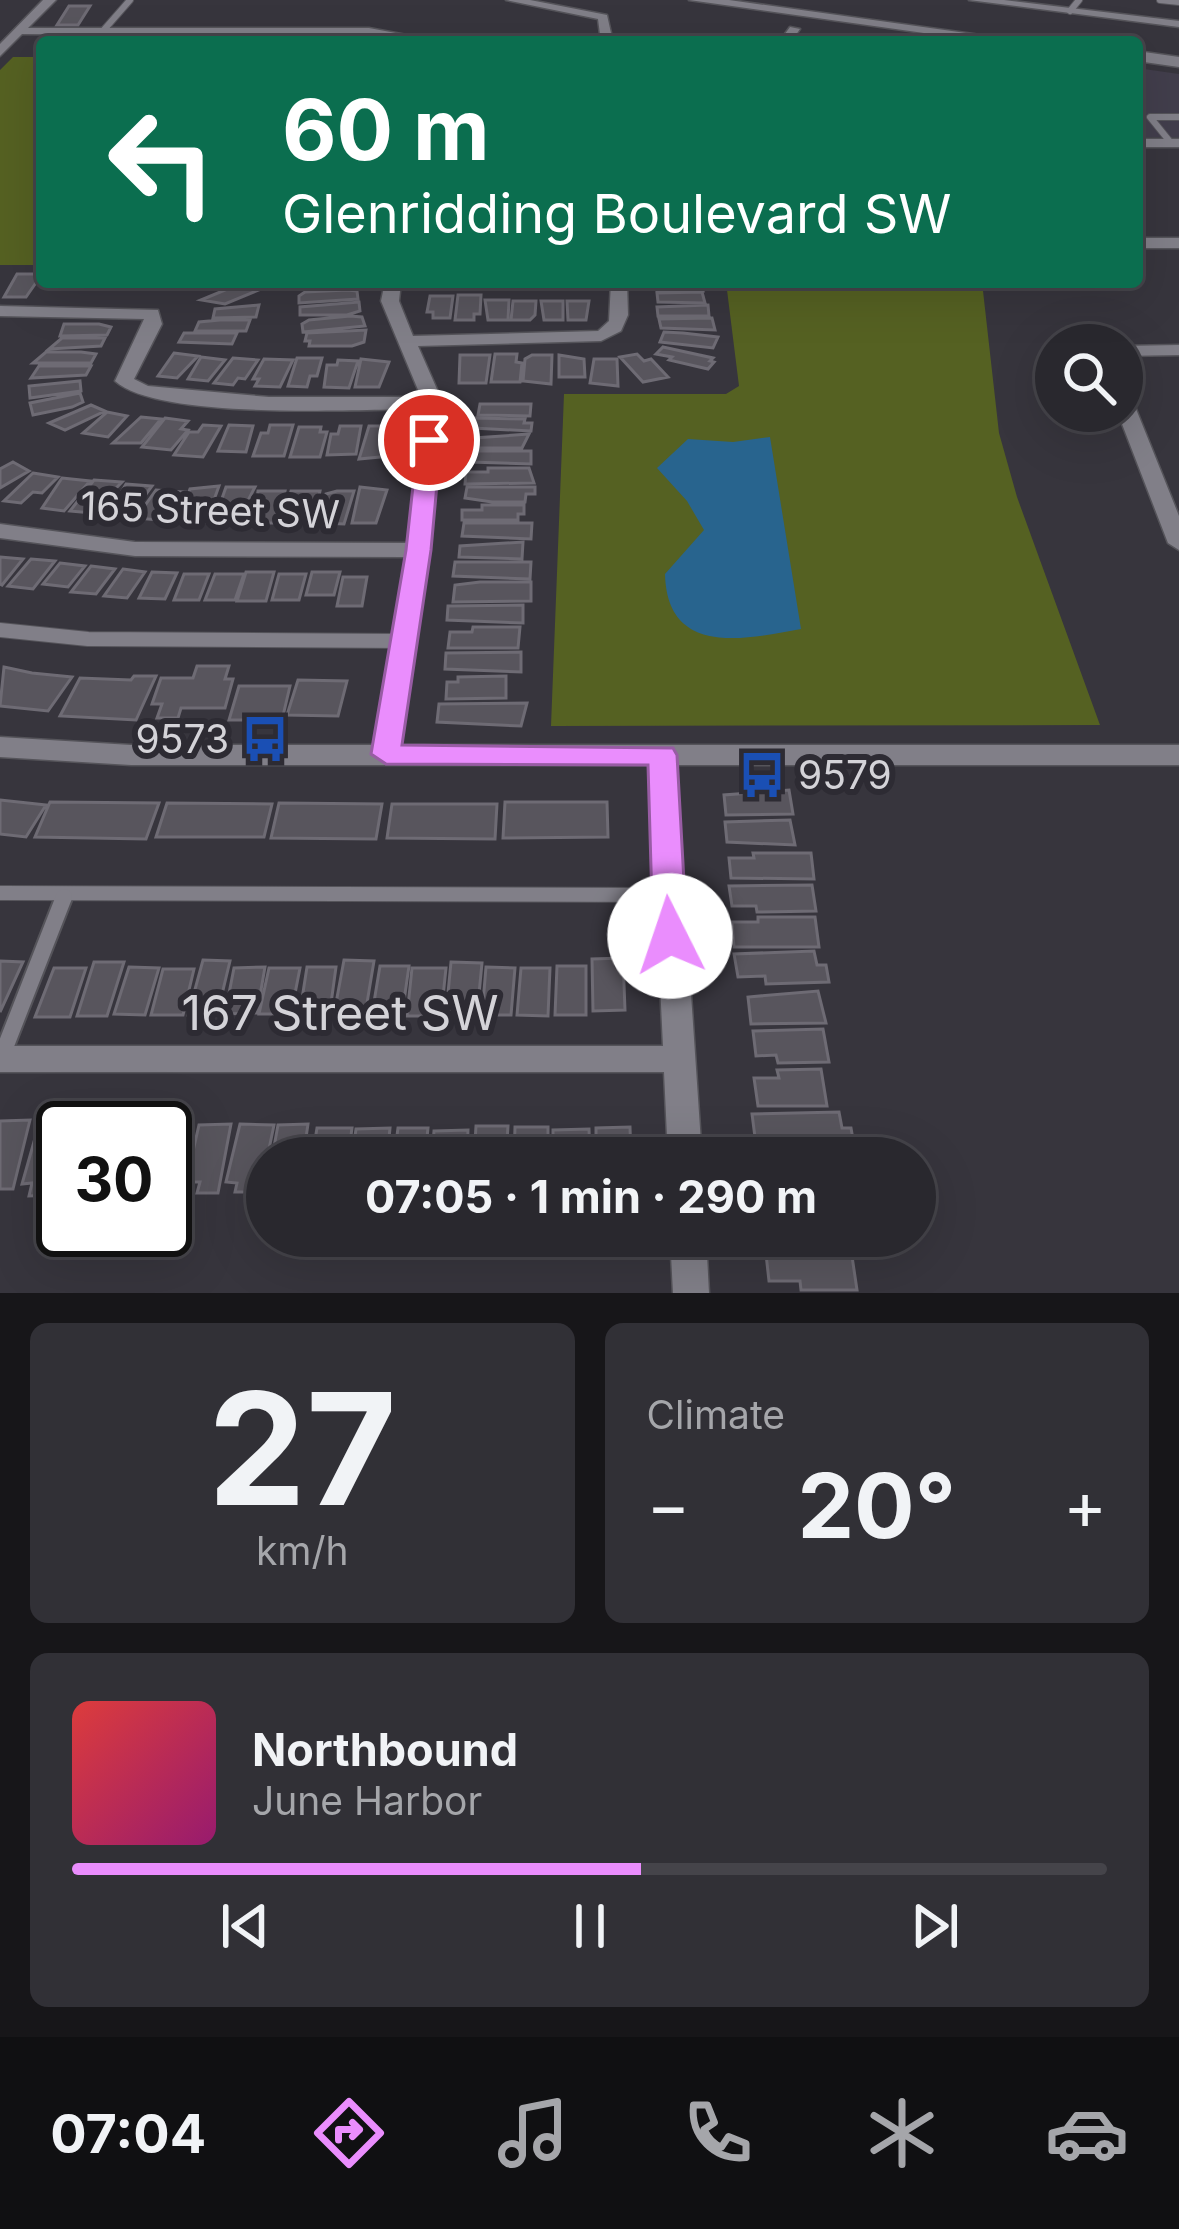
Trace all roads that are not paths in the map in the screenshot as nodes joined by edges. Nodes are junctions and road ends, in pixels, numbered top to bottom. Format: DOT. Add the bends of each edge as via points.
graph roads {
  1 [pos="50,0"];
  2 [pos="130,0"];
  3 [pos="512,0"];
  4 [pos="696,0"];
  5 [pos="975,0"];
  6 [pos="1160,0"];
  7 [pos="1179,2"];
  8 [pos="1075,6"];
  9 [pos="1179,24"];
  10 [pos="794,29"];
  11 [pos="20,32"];
  12 [pos="102,32"];
  13 [pos="397,36"];
  14 [pos="607,36"];
  15 [pos="789,36"];
  16 [pos="976,36"];
  17 [pos="0,52"];
  18 [pos="1143,57"];
  19 [pos="1176,62"];
  20 [pos="1179,118"];
  21 [pos="1143,143"];
  22 [pos="1175,143"];
  23 [pos="1143,243"];
  24 [pos="1179,243"];
  25 [pos="392,288"];
  26 [pos="619,288"];
  27 [pos="0,311"];
  28 [pos="410,341"];
  29 [pos="1179,350"];
  30 [pos="1143,351"];
  31 [pos="433,403"];
  32 [pos="1135,432"];
  33 [pos="0,531"];
  34 [pos="1179,543"];
  35 [pos="419,550"];
  36 [pos="0,630"];
  37 [pos="405,641"];
  38 [pos="0,747"];
  39 [pos="386,754"];
  40 [pos="662,755"];
  41 [pos="1179,755"];
  42 [pos="0,893"];
  43 [pos="65,895"];
  44 [pos="667,895"];
  45 [pos="0,1059"];
  46 [pos="681,1059"];
  47 [pos="684,1137"];
  48 [pos="689,1257"];
  49 [pos="691,1293"];
  1 -- 11 [label="street"];
  2 -- 12 [label="lane"];
  3 -- 14 [label="street" via="603,17"];
  4 -- 16 [label="main road"];
  5 -- 8 [label="street"];
  6 -- 7 [label="lane"];
  8 -- 9 [label="street"];
  10 -- 15 [label="street"];
  11 -- 12 [label="street"];
  11 -- 17 [label="street"];
  12 -- 13 [label="street"];
  18 -- 19 [label="main road"];
  20 -- 22 [label="lane" via="1150,117"];
  21 -- 22 [label="street"];
  23 -- 24 [label="street"];
  25 -- 28 [label="street" via="390,301"];
  26 -- 28 [label="street" via="620,323 586,339"];
  27 -- 31 [label="street" via="152,314 124,381 146,393"];
  28 -- 31 [label="street"];
  29 -- 30 [label="street"];
  31 -- 35 [label="street"];
  32 -- 34 [label="street"];
  33 -- 35 [label="street, 165 Street SW" via="135,549"];
  35 -- 37 [label="street"];
  36 -- 37 [label="lane" via="151,641"];
  37 -- 39 [label="street"];
  38 -- 39 [label="street"];
  39 -- 40 [label="street"];
  40 -- 41 [label="street"];
  40 -- 44 [label="street"];
  42 -- 43 [label="lane"];
  43 -- 44 [label="lane"];
  43 -- 45 [label="lane"];
  44 -- 46 [label="street"];
  45 -- 46 [label="street, 167 Street SW"];
  46 -- 47 [label="street"];
  48 -- 49 [label="street"];
}
